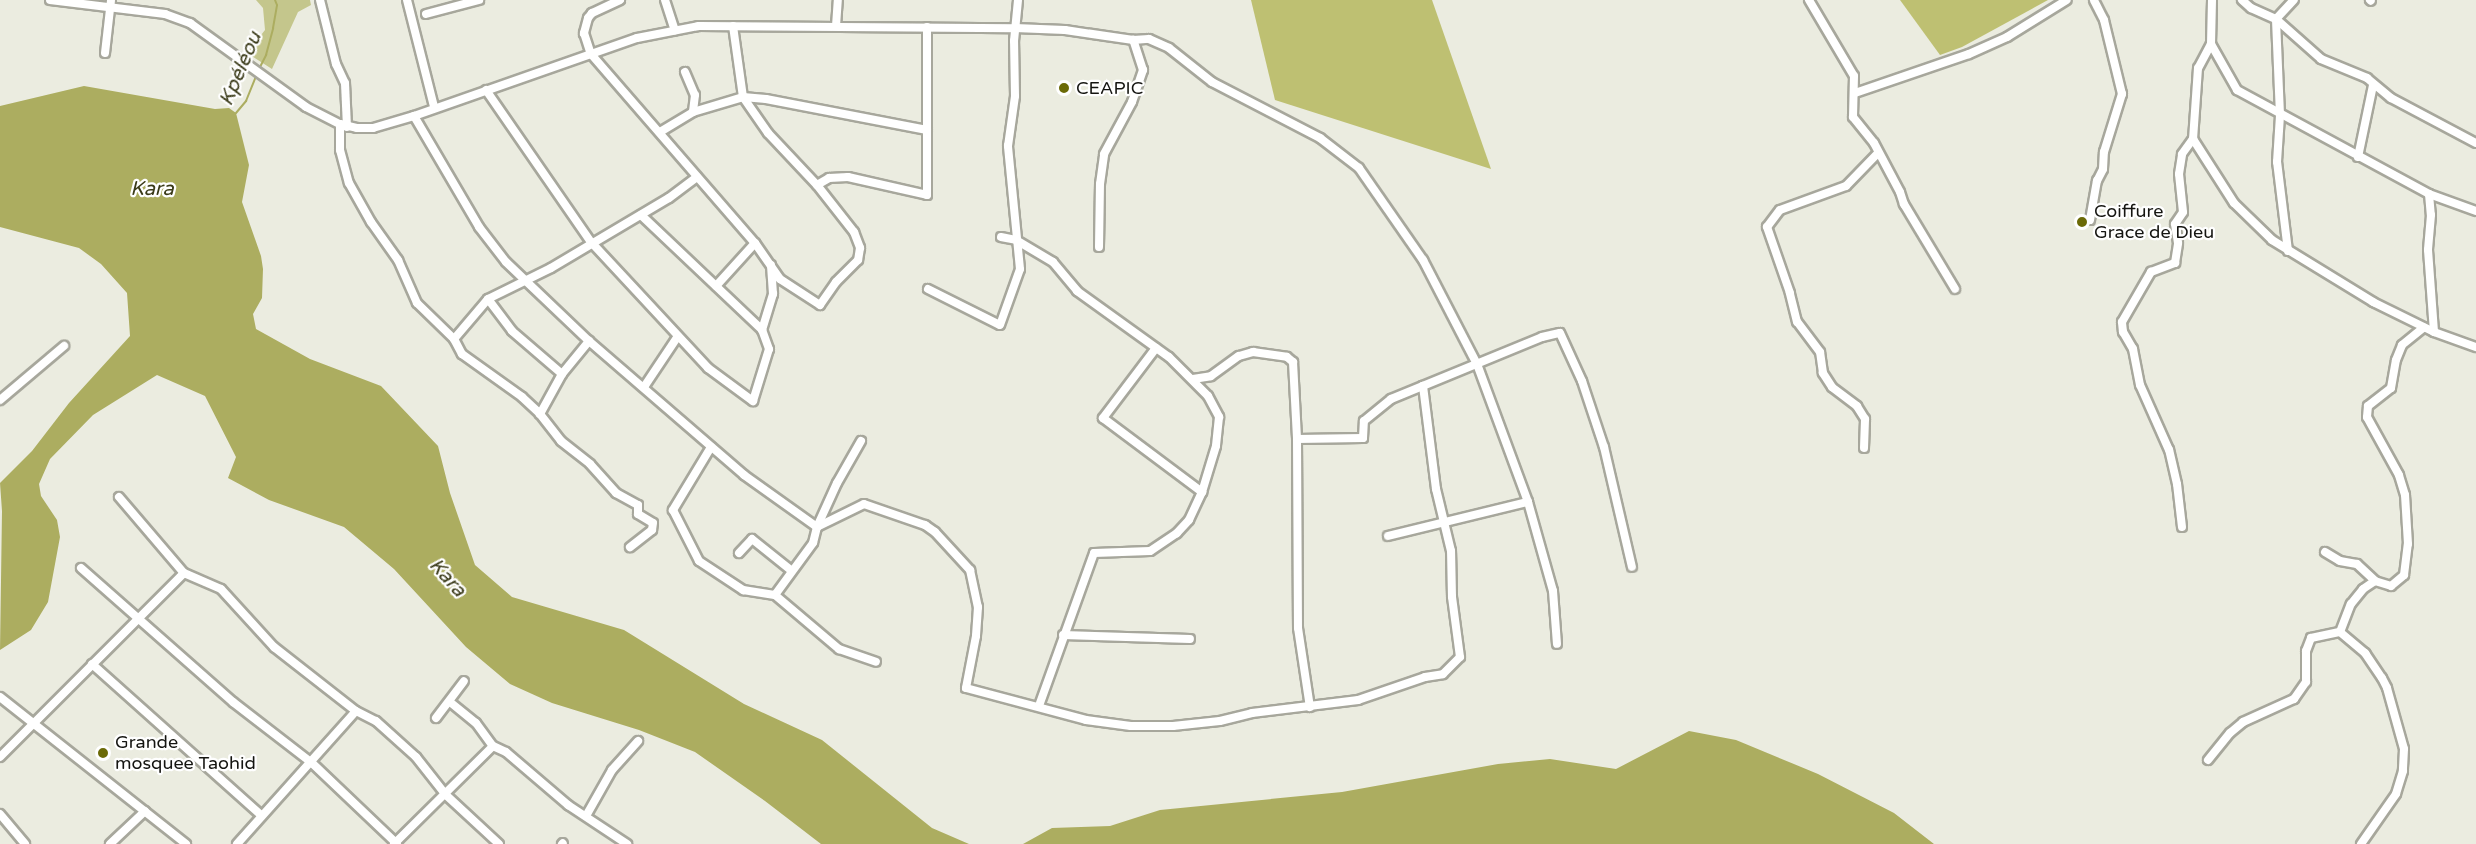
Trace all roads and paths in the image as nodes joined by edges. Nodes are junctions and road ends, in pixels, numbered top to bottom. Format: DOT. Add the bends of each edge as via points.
graph roads {
  1 [pos="50,0"];
  2 [pos="320,0"];
  3 [pos="407,0"];
  4 [pos="479,0"];
  5 [pos="621,0"];
  6 [pos="665,0"];
  7 [pos="838,0"];
  8 [pos="1018,0"];
  9 [pos="1809,0"];
  10 [pos="2067,0"];
  11 [pos="2094,0"];
  12 [pos="2212,0"];
  13 [pos="2242,0"];
  14 [pos="2294,0"];
  15 [pos="111,4"];
  16 [pos="426,14"];
  17 [pos="2276,19"];
  18 [pos="733,26"];
  19 [pos="836,26"];
  20 [pos="927,27"];
  21 [pos="1015,28"];
  22 [pos="675,30"];
  23 [pos="1133,40"];
  24 [pos="2211,44"];
  25 [pos="105,54"];
  26 [pos="591,54"];
  27 [pos="685,72"];
  28 [pos="2373,85"];
  29 [pos="486,90"];
  30 [pos="1855,93"];
  31 [pos="743,97"];
  32 [pos="434,107"];
  33 [pos="693,112"];
  34 [pos="2280,115"];
  35 [pos="414,116"];
  36 [pos="344,125"];
  37 [pos="927,130"];
  38 [pos="660,132"];
  39 [pos="2193,139"];
  40 [pos="2476,143"];
  41 [pos="1878,153"];
  42 [pos="2358,157"];
  43 [pos="697,177"];
  44 [pos="817,185"];
  45 [pos="2429,194"];
  46 [pos="2476,211"];
  47 [pos="640,215"];
  48 [pos="2090,220"];
  49 [pos="1001,237"];
  50 [pos="1016,240"];
  51 [pos="591,242"];
  52 [pos="755,243"];
  53 [pos="1099,247"];
  54 [pos="2288,250"];
  55 [pos="771,265"];
  56 [pos="527,281"];
  57 [pos="716,286"];
  58 [pos="928,289"];
  59 [pos="1955,289"];
  60 [pos="488,299"];
  61 [pos="2424,327"];
  62 [pos="762,330"];
  63 [pos="2434,332"];
  64 [pos="678,336"];
  65 [pos="454,339"];
  66 [pos="589,341"];
  67 [pos="64,346"];
  68 [pos="2476,347"];
  69 [pos="1156,348"];
  70 [pos="1477,364"];
  71 [pos="562,374"];
  72 [pos="1193,379"];
  73 [pos="1423,386"];
  74 [pos="644,387"];
  75 [pos="0,400"];
  76 [pos="540,414"];
  77 [pos="1297,438"];
  78 [pos="861,441"];
  79 [pos="711,447"];
  80 [pos="1864,448"];
  81 [pos="1202,492"];
  82 [pos="119,497"];
  83 [pos="1528,502"];
  84 [pos="1446,524"];
  85 [pos="817,527"];
  86 [pos="2182,527"];
  87 [pos="1388,536"];
  88 [pos="630,547"];
  89 [pos="2325,552"];
  90 [pos="739,553"];
  91 [pos="1632,567"];
  92 [pos="81,568"];
  93 [pos="792,571"];
  94 [pos="184,573"];
  95 [pos="2375,581"];
  96 [pos="775,595"];
  97 [pos="137,618"];
  98 [pos="2340,632"];
  99 [pos="1063,635"];
  100 [pos="1190,639"];
  101 [pos="1557,644"];
  102 [pos="876,662"];
  103 [pos="92,663"];
  104 [pos="464,681"];
  105 [pos="0,697"];
  106 [pos="450,702"];
  107 [pos="1039,706"];
  108 [pos="1310,707"];
  109 [pos="356,711"];
  110 [pos="436,718"];
  111 [pos="33,724"];
  112 [pos="638,741"];
  113 [pos="493,746"];
  114 [pos="0,757"];
  115 [pos="2208,760"];
  116 [pos="312,763"];
  117 [pos="446,795"];
  118 [pos="145,811"];
  119 [pos="0,814"];
  120 [pos="261,815"];
  121 [pos="586,816"];
  122 [pos="25,844"];
  123 [pos="110,844"];
  124 [pos="186,844"];
  125 [pos="237,844"];
  126 [pos="396,844"];
  127 [pos="499,844"];
  128 [pos="627,844"];
  129 [pos="2361,844"];
  1 -- 15 [label="street"];
  2 -- 36 [label="street" via="336,64 345,83"];
  3 -- 32 [label="street"];
  4 -- 16 [label="street"];
  5 -- 26 [label="street" via="588,18 584,33"];
  6 -- 22 [label="street"];
  7 -- 19 [label="street"];
  8 -- 21 [label="street"];
  9 -- 30 [label="street" via="1854,76"];
  10 -- 30 [label="street" via="2007,37 1969,54"];
  11 -- 48 [label="street" via="2104,20 2122,94 2104,152"];
  12 -- 24 [label="street"];
  13 -- 17 [label="street" via="2250,8"];
  14 -- 17 [label="street"];
  15 -- 25 [label="street"];
  15 -- 36 [label="street" via="190,23 306,107"];
  17 -- 28 [label="street" via="2321,59 2367,78"];
  17 -- 34 [label="street"];
  18 -- 19 [label="street"];
  18 -- 22 [label="street"];
  18 -- 31 [label="street"];
  19 -- 20 [label="street"];
  20 -- 21 [label="street"];
  20 -- 37 [label="street"];
  21 -- 23 [label="street" via="1065,30"];
  21 -- 50 [label="street" via="1015,96 1008,147"];
  22 -- 26 [label="street"];
  23 -- 53 [label="street" via="1143,70 1132,102 1104,154"];
  23 -- 70 [label="street" via="1149,39 1169,48 1212,82 1320,138 1359,168 1423,260"];
  24 -- 34 [label="street" via="2237,90"];
  24 -- 39 [label="street" via="2198,68"];
  26 -- 29 [label="street"];
  26 -- 38 [label="street"];
  27 -- 33 [label="street" via="695,95"];
  28 -- 40 [label="street"];
  28 -- 42 [label="street"];
  29 -- 32 [label="street"];
  29 -- 51 [label="street"];
  30 -- 41 [label="street" via="1853,117"];
  31 -- 33 [label="street"];
  31 -- 37 [label="street"];
  31 -- 44 [label="street" via="768,133"];
  32 -- 35 [label="street"];
  33 -- 38 [label="street"];
  34 -- 42 [label="street"];
  34 -- 54 [label="street" via="2277,162"];
  35 -- 36 [label="street" via="373,128"];
  35 -- 56 [label="street" via="479,227 506,262"];
  36 -- 65 [label="street" via="340,150 349,183 398,260 417,303"];
  37 -- 44 [label="street" via="927,195 848,177 829,178"];
  38 -- 43 [label="street"];
  39 -- 54 [label="street" via="2234,203 2253,224"];
  39 -- 86 [label="street" via="2182,154 2182,212 2175,224 2175,263 2151,272 2122,322 2122,332 2133,349 2140,385 2169,450"];
  41 -- 59 [label="street"];
  41 -- 80 [label="street" via="1846,186 1780,210 1767,227 1797,322 1820,352 1823,373 1865,419"];
  42 -- 45 [label="street"];
  43 -- 47 [label="street"];
  43 -- 52 [label="street"];
  44 -- 55 [label="street" via="854,232 860,248 858,260 820,305 780,279"];
  45 -- 46 [label="street"];
  45 -- 63 [label="street" via="2428,250"];
  47 -- 51 [label="street"];
  47 -- 57 [label="street"];
  49 -- 50 [label="street"];
  50 -- 58 [label="street" via="1020,269 1000,325"];
  50 -- 69 [label="street" via="1053,262 1077,291"];
  51 -- 56 [label="street"];
  51 -- 64 [label="street"];
  52 -- 55 [label="street"];
  52 -- 57 [label="street"];
  54 -- 61 [label="street" via="2373,302"];
  55 -- 62 [label="street" via="773,294"];
  56 -- 60 [label="street"];
  56 -- 66 [label="street"];
  57 -- 62 [label="street"];
  60 -- 65 [label="street"];
  60 -- 71 [label="street" via="512,331"];
  61 -- 63 [label="street"];
  61 -- 95 [label="street" via="2402,345 2391,388 2368,406 2367,417 2406,495 2408,521 2404,575 2391,585"];
  62 -- 64 [label="street" via="769,349 753,401 708,368"];
  63 -- 68 [label="street"];
  64 -- 74 [label="street"];
  65 -- 76 [label="street" via="462,354"];
  66 -- 71 [label="street"];
  66 -- 74 [label="street"];
  67 -- 75 [label="street"];
  69 -- 72 [label="street"];
  69 -- 81 [label="street" via="1103,418"];
  70 -- 73 [label="street"];
  70 -- 83 [label="street"];
  70 -- 91 [label="street" via="1560,333 1582,381 1604,447"];
  71 -- 76 [label="street"];
  72 -- 77 [label="street" via="1211,376 1239,356 1252,352 1287,357 1294,368"];
  72 -- 81 [label="street" via="1219,417 1216,446"];
  73 -- 77 [label="street" via="1391,399 1364,421 1363,438"];
  73 -- 84 [label="street" via="1437,489"];
  74 -- 79 [label="street"];
  76 -- 88 [label="street" via="561,441 590,464 616,493 638,505 638,514 652,523 652,530"];
  77 -- 108 [label="street" via="1298,628"];
  78 -- 85 [label="street"];
  79 -- 85 [label="street"];
  79 -- 96 [label="street" via="673,510 699,561 743,590"];
  81 -- 99 [label="street" via="1189,520 1167,542 1150,551 1094,553"];
  82 -- 94 [label="street"];
  83 -- 84 [label="street"];
  83 -- 101 [label="street" via="1553,591"];
  84 -- 87 [label="street"];
  84 -- 108 [label="street" via="1460,657 1443,674 1425,676 1358,700"];
  85 -- 93 [label="street" via="813,543"];
  85 -- 107 [label="street" via="864,504 935,532 970,570 978,608 966,688"];
  89 -- 95 [label="street" via="2340,561 2357,564"];
  90 -- 93 [label="street" via="753,540"];
  92 -- 97 [label="street"];
  93 -- 96 [label="street"];
  94 -- 97 [label="street"];
  94 -- 109 [label="street" via="221,589 274,647"];
  95 -- 98 [label="street" via="2351,604"];
  96 -- 102 [label="street" via="839,649"];
  97 -- 103 [label="street"];
  97 -- 116 [label="street" via="233,702"];
  98 -- 115 [label="street" via="2311,639 2306,651 2306,682 2294,699 2243,722"];
  98 -- 129 [label="street" via="2365,653 2382,678 2404,749 2396,794"];
  99 -- 100 [label="street"];
  99 -- 107 [label="street"];
  103 -- 111 [label="street"];
  103 -- 120 [label="street"];
  104 -- 106 [label="street"];
  105 -- 111 [label="street"];
  106 -- 110 [label="street"];
  106 -- 113 [label="street" via="476,723"];
  107 -- 108 [label="street" via="1086,720 1131,726 1220,721"];
  109 -- 116 [label="street"];
  109 -- 117 [label="street" via="376,721 408,750"];
  111 -- 114 [label="street"];
  111 -- 118 [label="street"];
  112 -- 121 [label="street" via="612,770"];
  113 -- 117 [label="street"];
  113 -- 121 [label="street" via="506,752"];
  116 -- 120 [label="street"];
  116 -- 126 [label="street"];
  117 -- 126 [label="street"];
  117 -- 127 [label="street"];
  118 -- 123 [label="street"];
  118 -- 124 [label="street"];
  119 -- 122 [label="street"];
  120 -- 125 [label="street"];
  121 -- 128 [label="street"];
}
